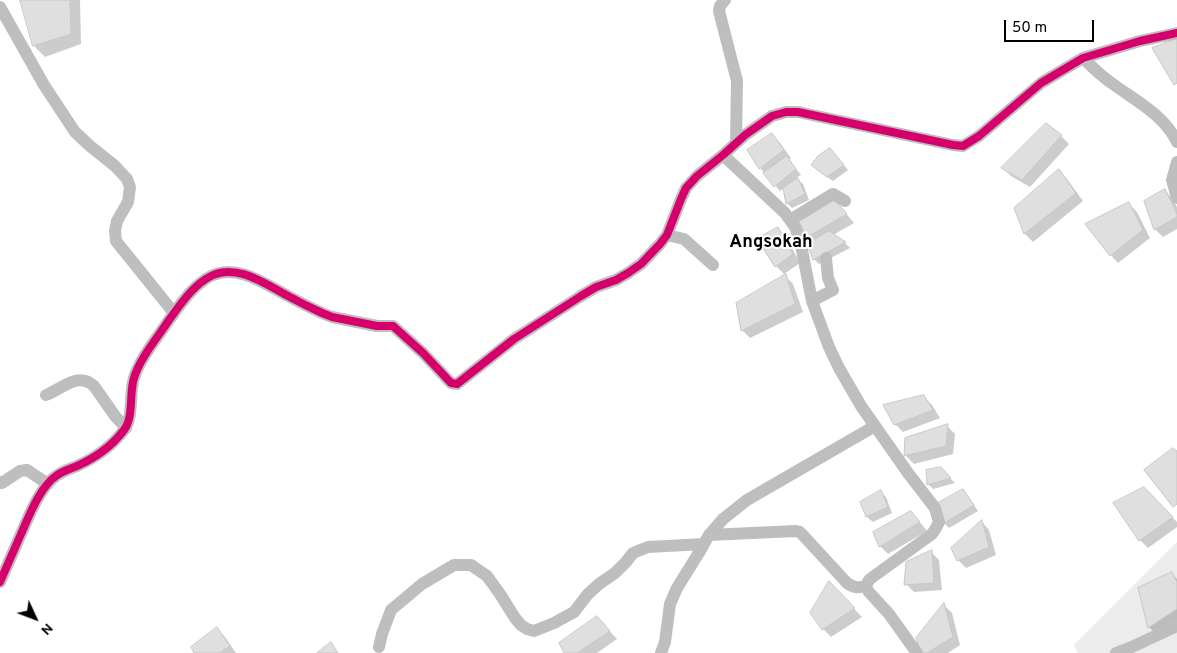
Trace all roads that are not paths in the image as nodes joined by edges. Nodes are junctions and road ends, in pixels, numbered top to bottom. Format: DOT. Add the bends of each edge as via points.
graph roads {
  1 [pos="725,0"];
  2 [pos="0,7"];
  3 [pos="1177,33"];
  4 [pos="1083,58"];
  5 [pos="772,116"];
  6 [pos="758,136"];
  7 [pos="1177,142"];
  8 [pos="736,143"];
  9 [pos="723,155"];
  10 [pos="1177,162"];
  11 [pos="1177,198"];
  12 [pos="845,201"];
  13 [pos="790,220"];
  14 [pos="667,235"];
  15 [pos="826,258"];
  16 [pos="713,266"];
  17 [pos="812,301"];
  18 [pos="174,312"];
  19 [pos="46,395"];
  20 [pos="875,426"];
  21 [pos="126,428"];
  22 [pos="0,482"];
  23 [pos="48,484"];
  24 [pos="706,539"];
  25 [pos="0,582"];
  26 [pos="866,586"];
  27 [pos="1177,626"];
  28 [pos="379,647"];
  29 [pos="661,653"];
  30 [pos="917,653"];
  31 [pos="1116,653"];
  1 -- 8 [label="street" via="720,11 737,81"];
  2 -- 18 [label="street" via="75,132 127,179 130,187 128,202 116,222 116,241"];
  3 -- 4 [label="street"];
  4 -- 5 [label="street" via="1041,83 963,146 798,112"];
  4 -- 7 [label="street" via="1111,84 1167,125"];
  5 -- 6 [label="street"];
  5 -- 8 [label="street"];
  8 -- 9 [label="street"];
  9 -- 13 [label="street"];
  9 -- 14 [label="street" via="686,188"];
  10 -- 11 [label="street" via="1172,180"];
  12 -- 13 [label="street" via="833,194"];
  13 -- 17 [label="street" via="800,240"];
  14 -- 16 [label="street" via="684,239"];
  14 -- 18 [label="street" via="628,273 581,296 514,339 457,384 450,383 393,326 332,317 242,274 225,272 209,277"];
  15 -- 17 [label="street" via="833,290"];
  17 -- 20 [label="street" via="839,368"];
  18 -- 21 [label="street" via="133,379"];
  19 -- 21 [label="street" via="73,380 90,382"];
  20 -- 24 [label="street" via="747,500 723,519"];
  20 -- 26 [label="street" via="935,508 939,522 932,534 870,579"];
  21 -- 23 [label="street" via="106,449 54,477"];
  22 -- 23 [label="street" via="27,470"];
  23 -- 25 [label="street" via="35,503"];
  24 -- 26 [label="street" via="800,532 847,583 858,588"];
  24 -- 28 [label="street" via="648,547 632,553 588,594 574,612 534,631 515,618 487,576 471,565 454,566 422,584 391,610"];
  24 -- 29 [label="street" via="670,604"];
  26 -- 30 [label="street"];
  27 -- 31 [label="street"];
}
